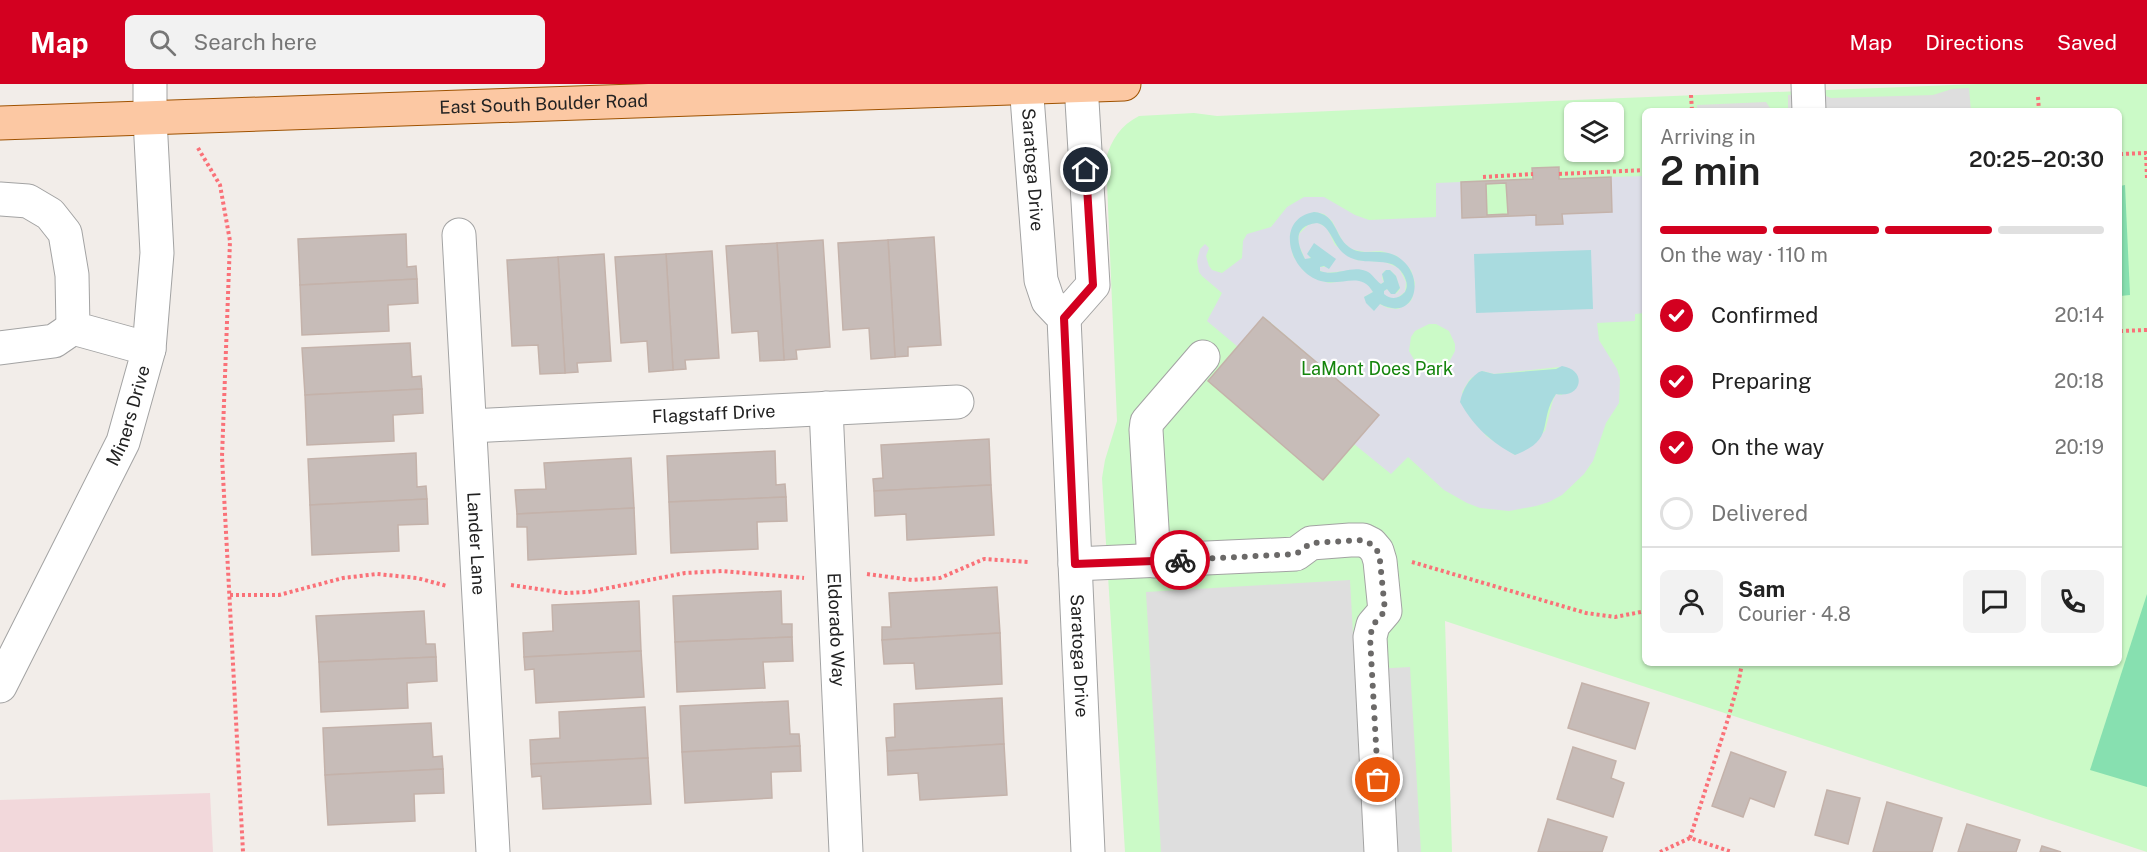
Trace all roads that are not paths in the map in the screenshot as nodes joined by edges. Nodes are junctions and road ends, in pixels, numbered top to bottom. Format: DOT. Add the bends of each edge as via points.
graph roads {
  1 [pos="150,84"];
  2 [pos="1124,84"];
  3 [pos="1808,84"];
  4 [pos="1081,85"];
  5 [pos="1027,86"];
  6 [pos="1809,108"];
  7 [pos="0,123"];
  8 [pos="151,129"];
  9 [pos="0,199"];
  10 [pos="459,235"];
  11 [pos="1064,318"];
  12 [pos="73,327"];
  13 [pos="0,348"];
  14 [pos="149,350"];
  15 [pos="1203,357"];
  16 [pos="957,402"];
  17 [pos="826,408"];
  18 [pos="470,426"];
  19 [pos="1154,561"];
  20 [pos="1075,564"];
  21 [pos="0,686"];
  22 [pos="493,852"];
  23 [pos="846,852"];
  24 [pos="1088,852"];
  25 [pos="1381,852"];
  1 -- 8 [label="street, Miners Drive"];
  2 -- 4 [label="main road, East South Boulder Road"];
  3 -- 6 [label="street"];
  4 -- 5 [label="main road, East South Boulder Road"];
  4 -- 11 [label="street" via="1093,285"];
  5 -- 8 [label="main road, East South Boulder Road"];
  5 -- 11 [label="street, Saratoga Drive" via="1041,280 1048,301"];
  7 -- 8 [label="main road, East South Boulder Road"];
  8 -- 14 [label="street, Miners Drive" via="157,253"];
  9 -- 12 [label="street" via="28,201 50,214 65,233 72,275"];
  10 -- 18 [label="street, Lander Lane"];
  11 -- 20 [label="street, Saratoga Drive"];
  12 -- 13 [label="street" via="54,342"];
  12 -- 14 [label="street"];
  14 -- 21 [label="street, Miners Drive" via="123,442"];
  15 -- 19 [label="street" via="1147,422"];
  16 -- 17 [label="street, Flagstaff Drive"];
  17 -- 18 [label="street, Flagstaff Drive"];
  17 -- 23 [label="street, Eldorado Way"];
  18 -- 22 [label="street, Lander Lane"];
  19 -- 20 [label="street"];
  19 -- 25 [label="street" via="1296,554 1311,543 1350,540 1363,540 1377,550 1385,611 1373,625 1370,637"];
  20 -- 24 [label="street, Saratoga Drive"];
}
